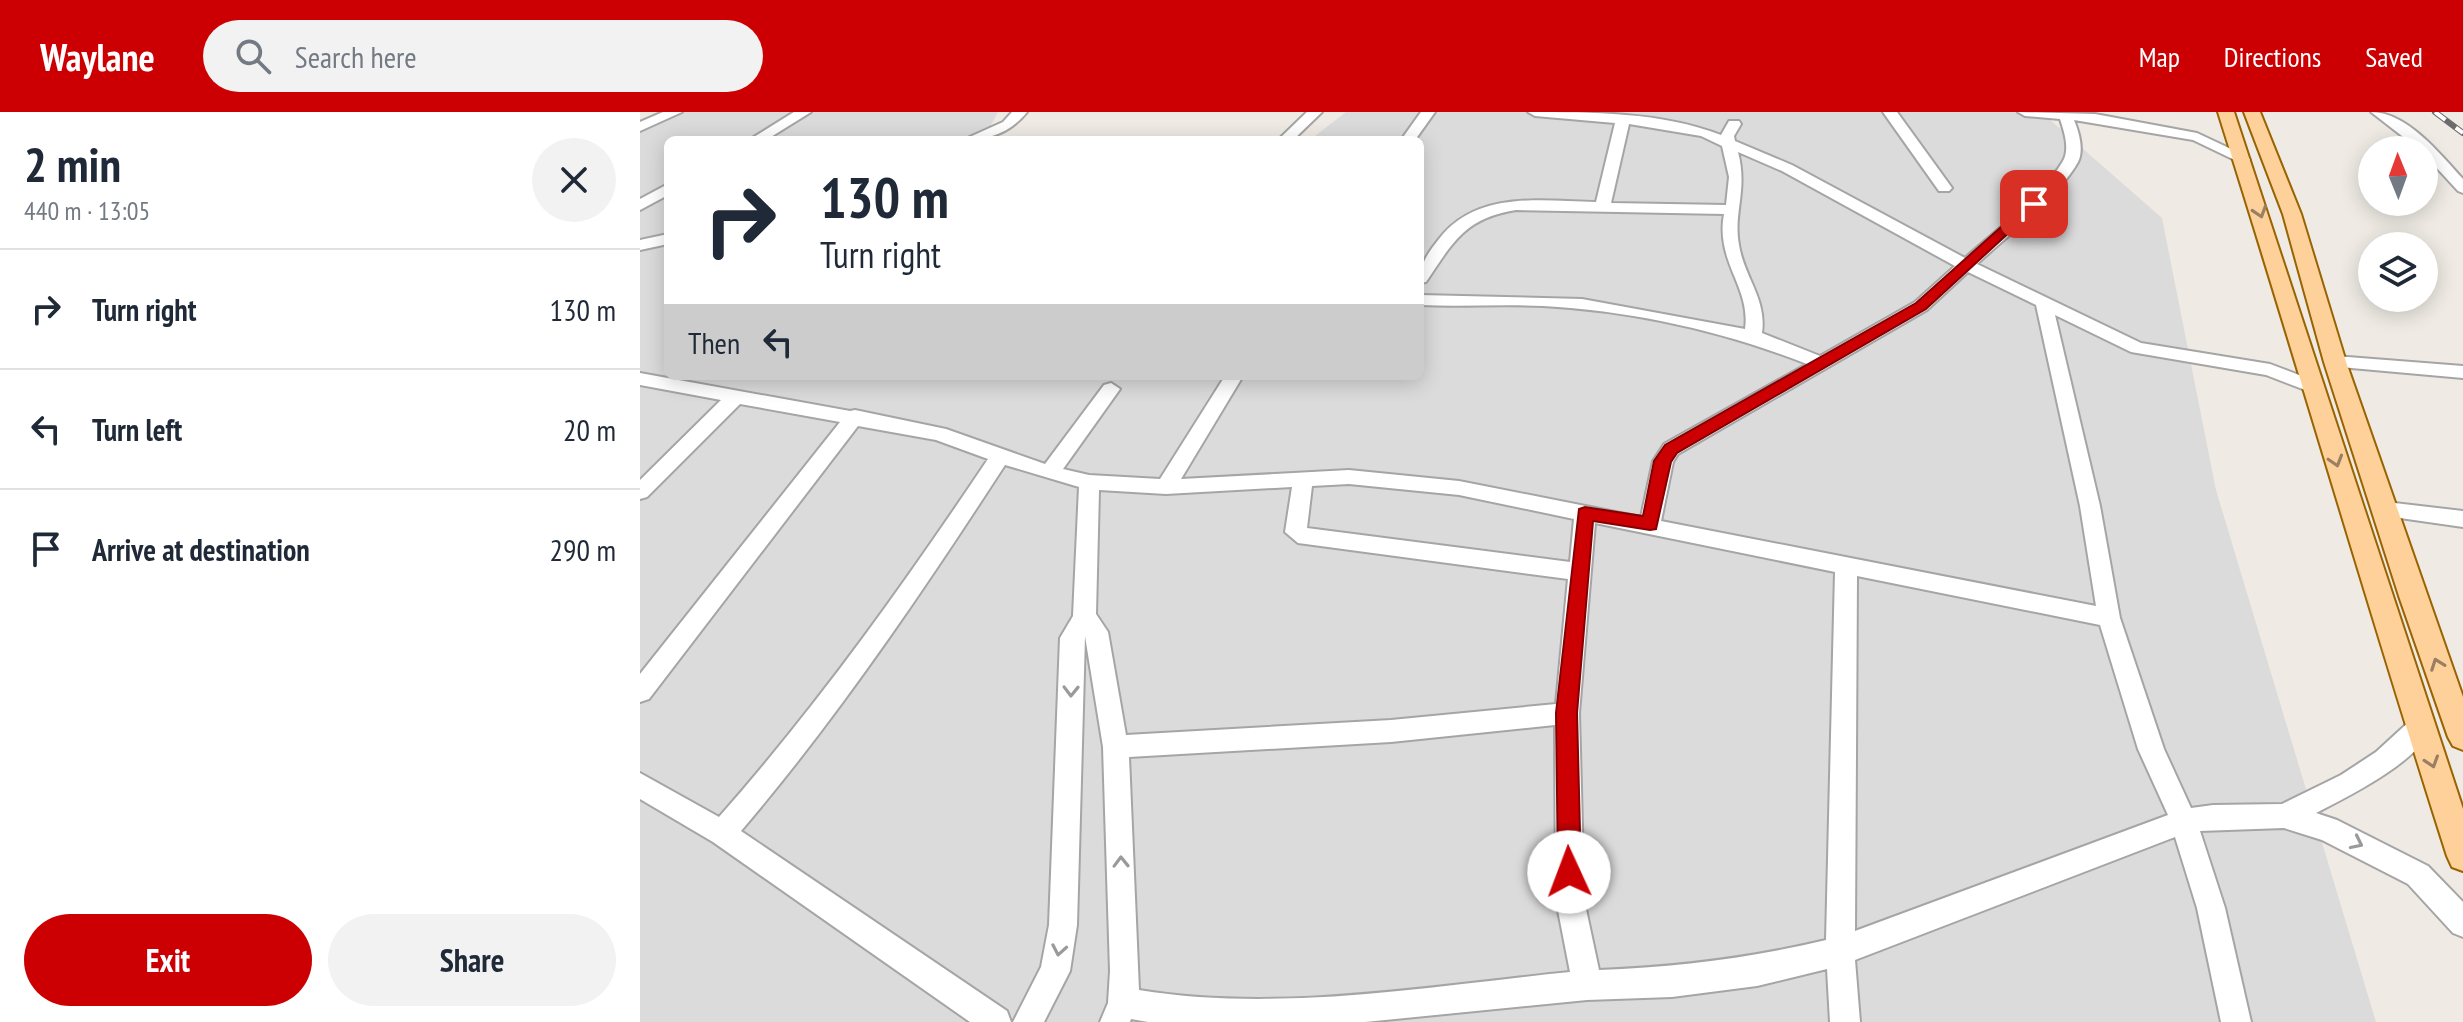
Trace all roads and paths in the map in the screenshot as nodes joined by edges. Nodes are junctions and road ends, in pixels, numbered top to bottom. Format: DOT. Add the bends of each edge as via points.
graph roads {
  1 [pos="675,112"];
  2 [pos="804,112"];
  3 [pos="1020,112"];
  4 [pos="1315,112"];
  5 [pos="1428,112"];
  6 [pos="1535,112"];
  7 [pos="1549,112"];
  8 [pos="1890,112"];
  9 [pos="2025,112"];
  10 [pos="2252,112"];
  11 [pos="2378,112"];
  12 [pos="2065,113"];
  13 [pos="1623,118"];
  14 [pos="1686,119"];
  15 [pos="2229,121"];
  16 [pos="1734,124"];
  17 [pos="640,127"];
  18 [pos="763,136"];
  19 [pos="980,136"];
  20 [pos="1289,136"];
  21 [pos="1411,136"];
  22 [pos="2197,137"];
  23 [pos="1729,143"];
  24 [pos="2243,160"];
  25 [pos="1944,188"];
  26 [pos="2463,188"];
  27 [pos="664,191"];
  28 [pos="640,205"];
  29 [pos="1602,208"];
  30 [pos="1732,210"];
  31 [pos="664,242"];
  32 [pos="640,245"];
  33 [pos="1964,264"];
  34 [pos="1424,272"];
  35 [pos="1424,300"];
  36 [pos="2044,304"];
  37 [pos="2296,326"];
  38 [pos="2326,330"];
  39 [pos="1753,336"];
  40 [pos="2305,362"];
  41 [pos="2335,362"];
  42 [pos="1822,363"];
  43 [pos="2270,370"];
  44 [pos="2463,372"];
  45 [pos="640,379"];
  46 [pos="1232,380"];
  47 [pos="732,385"];
  48 [pos="2313,387"];
  49 [pos="1111,389"];
  50 [pos="855,416"];
  51 [pos="1001,455"];
  52 [pos="1049,473"];
  53 [pos="1303,478"];
  54 [pos="1089,482"];
  55 [pos="1166,487"];
  56 [pos="640,492"];
  57 [pos="2386,510"];
  58 [pos="1585,513"];
  59 [pos="2463,519"];
  60 [pos="1650,524"];
  61 [pos="1846,564"];
  62 [pos="1580,572"];
  63 [pos="2376,591"];
  64 [pos="2412,596"];
  65 [pos="1084,616"];
  66 [pos="2109,618"];
  67 [pos="640,692"];
  68 [pos="1567,713"];
  69 [pos="2421,727"];
  70 [pos="2463,737"];
  71 [pos="1116,747"];
  72 [pos="640,785"];
  73 [pos="2284,816"];
  74 [pos="2184,822"];
  75 [pos="722,833"];
  76 [pos="2463,856"];
  77 [pos="2463,923"];
  78 [pos="1840,951"];
  79 [pos="1587,985"];
  80 [pos="1119,1012"];
  81 [pos="996,1022"];
  82 [pos="1028,1022"];
  83 [pos="1845,1022"];
  84 [pos="2236,1022"];
  1 -- 17 [label="street"];
  2 -- 18 [label="street"];
  3 -- 19 [label="street" via="1008,125"];
  4 -- 20 [label="street"];
  5 -- 21 [label="street"];
  6 -- 7 [label="street"];
  7 -- 13 [label="street"];
  8 -- 25 [label="street"];
  9 -- 12 [label="street"];
  10 -- 38 [label="main road" via="2292,214"];
  11 -- 26 [label="street" via="2426,148"];
  12 -- 22 [label="street"];
  12 -- 33 [label="street" via="2073,135 2072,160 2034,204"];
  13 -- 14 [label="street"];
  13 -- 29 [label="street"];
  14 -- 23 [label="street"];
  15 -- 22 [label="street"];
  15 -- 24 [label="main road"];
  16 -- 23 [label="street"];
  22 -- 24 [label="street"];
  23 -- 30 [label="street" via="1737,179"];
  23 -- 33 [label="street" via="1787,168"];
  24 -- 37 [label="main road, one-way"];
  27 -- 28 [label="street"];
  29 -- 30 [label="street"];
  29 -- 34 [label="street" via="1494,208 1472,216 1446,238"];
  30 -- 39 [label="street" via="1731,247 1757,312"];
  31 -- 32 [label="street"];
  33 -- 36 [label="street"];
  33 -- 42 [label="street" via="1921,306"];
  35 -- 39 [label="street" via="1581,304"];
  36 -- 43 [label="street" via="2137,348"];
  36 -- 66 [label="street" via="2090,506"];
  37 -- 38 [label="main road"];
  37 -- 40 [label="main road"];
  38 -- 41 [label="main road"];
  39 -- 42 [label="street"];
  40 -- 43 [label="street"];
  40 -- 48 [label="main road"];
  41 -- 44 [label="street"];
  41 -- 57 [label="main road"];
  42 -- 60 [label="street" via="1671,449 1663,461"];
  43 -- 48 [label="street"];
  45 -- 47 [label="street" via="703,389"];
  46 -- 55 [label="street"];
  47 -- 50 [label="street"];
  47 -- 56 [label="street"];
  48 -- 63 [label="main road, one-way"];
  49 -- 52 [label="street"];
  50 -- 51 [label="street" via="939,434"];
  50 -- 67 [label="street"];
  51 -- 52 [label="street"];
  51 -- 75 [label="street" via="805,736"];
  52 -- 54 [label="street"];
  53 -- 55 [label="street"];
  53 -- 58 [label="street" via="1405,480"];
  53 -- 62 [label="street" via="1295,523 1296,532 1306,537"];
  54 -- 55 [label="street"];
  54 -- 65 [label="street"];
  57 -- 59 [label="street"];
  57 -- 64 [label="main road"];
  58 -- 60 [label="street"];
  58 -- 62 [label="street"];
  60 -- 61 [label="street"];
  61 -- 66 [label="street"];
  61 -- 78 [label="street"];
  62 -- 68 [label="street"];
  63 -- 64 [label="main road"];
  63 -- 69 [label="main road"];
  70 -- 64 [label="main road, one-way"];
  65 -- 71 [label="street" via="1096,632"];
  65 -- 82 [label="street, one-way" via="1072,638 1063,925 1055,971"];
  66 -- 74 [label="street" via="2151,749"];
  68 -- 71 [label="street" via="1391,731"];
  68 -- 79 [label="street" via="1570,900"];
  69 -- 73 [label="street" via="2350,783"];
  69 -- 76 [label="main road, one-way"];
  80 -- 71 [label="street, one-way" via="1125,971"];
  72 -- 75 [label="street"];
  73 -- 74 [label="street"];
  73 -- 77 [label="street, one-way" via="2328,829 2418,875"];
  74 -- 78 [label="street"];
  74 -- 84 [label="street" via="2211,908"];
  75 -- 81 [label="street"];
  78 -- 79 [label="street" via="1757,971"];
  78 -- 83 [label="street"];
  79 -- 80 [label="street" via="1345,1009"];
}
